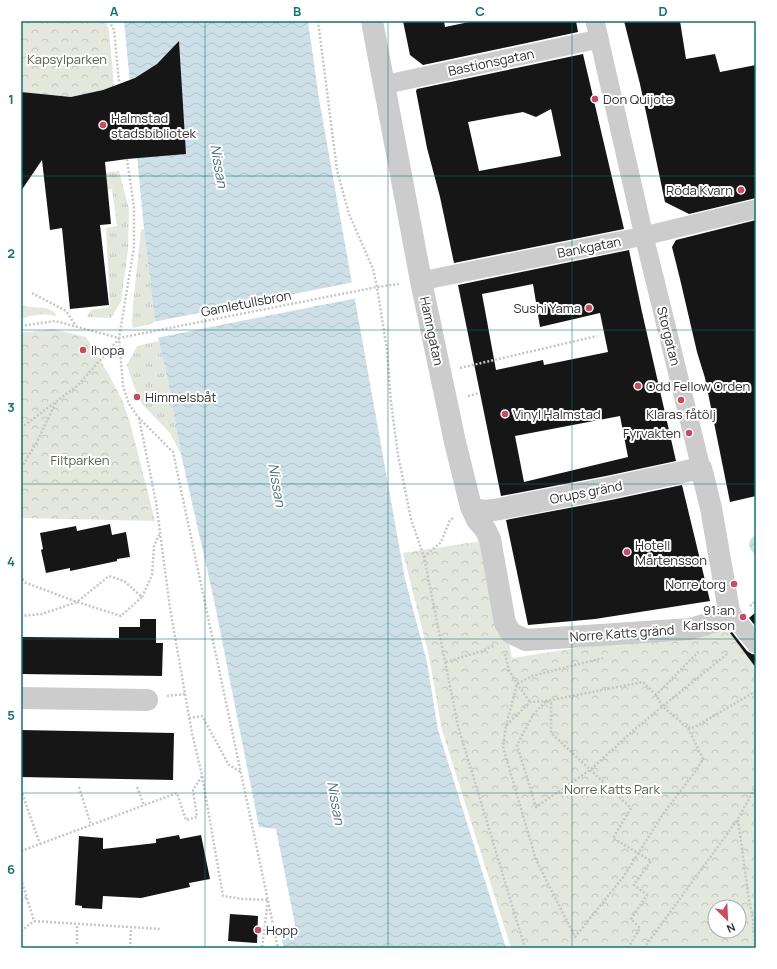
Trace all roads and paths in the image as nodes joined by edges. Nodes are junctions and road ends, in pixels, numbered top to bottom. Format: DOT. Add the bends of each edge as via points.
graph roads {
  1 [pos="109,21"];
  2 [pos="318,21"];
  3 [pos="372,21"];
  4 [pos="597,30"];
  5 [pos="118,82"];
  6 [pos="383,85"];
  7 [pos="127,159"];
  8 [pos="756,209"];
  9 [pos="644,236"];
  10 [pos="421,281"];
  11 [pos="377,287"];
  12 [pos="32,293"];
  13 [pos="21,326"];
  14 [pos="76,326"];
  15 [pos="598,336"];
  16 [pos="119,338"];
  17 [pos="440,372"];
  18 [pos="56,402"];
  19 [pos="138,417"];
  20 [pos="21,428"];
  21 [pos="21,468"];
  22 [pos="701,468"];
  23 [pos="471,507"];
  24 [pos="160,533"];
  25 [pos="424,557"];
  26 [pos="21,575"];
  27 [pos="23,582"];
  28 [pos="142,597"];
  29 [pos="77,602"];
  30 [pos="729,611"];
  31 [pos="21,616"];
  32 [pos="507,641"];
  33 [pos="756,644"];
  34 [pos="698,652"];
  35 [pos="727,654"];
  36 [pos="603,658"];
  37 [pos="446,662"];
  38 [pos="517,684"];
  39 [pos="756,690"];
  40 [pos="656,695"];
  41 [pos="21,698"];
  42 [pos="147,700"];
  43 [pos="546,701"];
  44 [pos="530,702"];
  45 [pos="662,706"];
  46 [pos="189,718"];
  47 [pos="506,726"];
  48 [pos="688,728"];
  49 [pos="590,770"];
  50 [pos="240,772"];
  51 [pos="202,775"];
  52 [pos="756,786"];
  53 [pos="78,787"];
  54 [pos="137,787"];
  55 [pos="21,790"];
  56 [pos="755,791"];
  57 [pos="144,805"];
  58 [pos="738,820"];
  59 [pos="92,825"];
  60 [pos="40,844"];
  61 [pos="21,851"];
  62 [pos="638,853"];
  63 [pos="21,879"];
  64 [pos="27,897"];
  65 [pos="21,900"];
  66 [pos="268,900"];
  67 [pos="34,921"];
  68 [pos="77,925"];
  69 [pos="131,928"];
  70 [pos="160,929"];
  71 [pos="21,931"];
  72 [pos="77,948"];
  73 [pos="130,948"];
  74 [pos="262,948"];
  75 [pos="278,948"];
  76 [pos="525,948"];
  77 [pos="628,948"];
  78 [pos="644,948"];
  79 [pos="755,948"];
  1 -- 5 [label="path" via="114,30"];
  2 -- 11 [label="path" via="338,170 349,214 373,269"];
  3 -- 6 [label="street, Hamngatan"];
  4 -- 6 [label="street, Bastionsgatan"];
  4 -- 9 [label="street, Storgatan"];
  6 -- 10 [label="street, Hamngatan"];
  7 -- 16 [label="path" via="134,208 134,247"];
  8 -- 9 [label="street, Bankgatan"];
  9 -- 10 [label="street, Bankgatan"];
  9 -- 22 [label="street, Storgatan"];
  10 -- 17 [label="street, Hamngatan"];
  11 -- 16 [label="path, Gamletullsbron"];
  11 -- 25 [label="path" via="387,350 398,455 411,520"];
  12 -- 14 [label="path" via="66,311"];
  13 -- 14 [label="path" via="55,321"];
  14 -- 16 [label="path"];
  15 -- 17 [label="path"];
  16 -- 18 [label="path" via="77,386"];
  16 -- 19 [label="path" via="123,386 129,404"];
  17 -- 23 [label="street, Hamngatan"];
  18 -- 20 [label="path"];
  18 -- 21 [label="path" via="36,444"];
  19 -- 24 [label="path"];
  19 -- 50 [label="path" via="173,452"];
  22 -- 23 [label="street, Orups gränd" via="494,510 482,511"];
  22 -- 30 [label="street, Storgatan" via="711,508"];
  23 -- 25 [label="path" via="450,520 441,542"];
  23 -- 32 [label="street, Hamngatan" via="490,539"];
  24 -- 28 [label="path" via="154,546 152,575"];
  24 -- 46 [label="path"];
  25 -- 37 [label="path"];
  26 -- 27 [label="path"];
  27 -- 29 [label="path"];
  28 -- 29 [label="path" via="121,616"];
  28 -- 29 [label="path" via="124,581 109,576"];
  29 -- 31 [label="path" via="42,614"];
  30 -- 32 [label="street, Norre Katts gränd" via="717,621 690,629"];
  30 -- 33 [label="street, Storgatan"];
  32 -- 37 [label="path"];
  32 -- 38 [label="path" via="509,670"];
  34 -- 40 [label="path"];
  35 -- 45 [label="path"];
  36 -- 38 [label="path" via="532,676"];
  37 -- 76 [label="path" via="458,726"];
  38 -- 44 [label="path"];
  38 -- 47 [label="path"];
  39 -- 48 [label="path" via="695,727"];
  40 -- 43 [label="path" via="643,682"];
  40 -- 45 [label="path"];
  41 -- 42 [label="street"];
  43 -- 44 [label="path"];
  43 -- 49 [label="path" via="552,703 551,733"];
  43 -- 49 [label="path" via="533,715 517,745 536,807"];
  44 -- 47 [label="path"];
  45 -- 48 [label="path"];
  45 -- 49 [label="path"];
  46 -- 50 [label="path" via="202,716 230,765"];
  46 -- 51 [label="path"];
  47 -- 62 [label="path" via="503,747 536,860 575,937 624,876"];
  48 -- 62 [label="path" via="702,759"];
  49 -- 62 [label="path" via="631,808 613,838"];
  50 -- 66 [label="path"];
  51 -- 57 [label="path" via="193,790 197,817 186,820 177,793"];
  51 -- 66 [label="path" via="223,896"];
  52 -- 56 [label="path"];
  53 -- 59 [label="path"];
  54 -- 57 [label="path"];
  55 -- 60 [label="path"];
  56 -- 58 [label="path"];
  57 -- 59 [label="path"];
  58 -- 78 [label="path"];
  58 -- 79 [label="path"];
  59 -- 60 [label="path"];
  60 -- 61 [label="path"];
  62 -- 77 [label="path" via="651,861 634,884 647,895 631,919 640,928"];
  63 -- 64 [label="path"];
  64 -- 65 [label="path"];
  64 -- 67 [label="path"];
  66 -- 74 [label="path"];
  66 -- 75 [label="path"];
  67 -- 68 [label="path"];
  67 -- 71 [label="path"];
  68 -- 69 [label="path"];
  68 -- 72 [label="path"];
  69 -- 70 [label="path"];
  69 -- 73 [label="path"];
}
